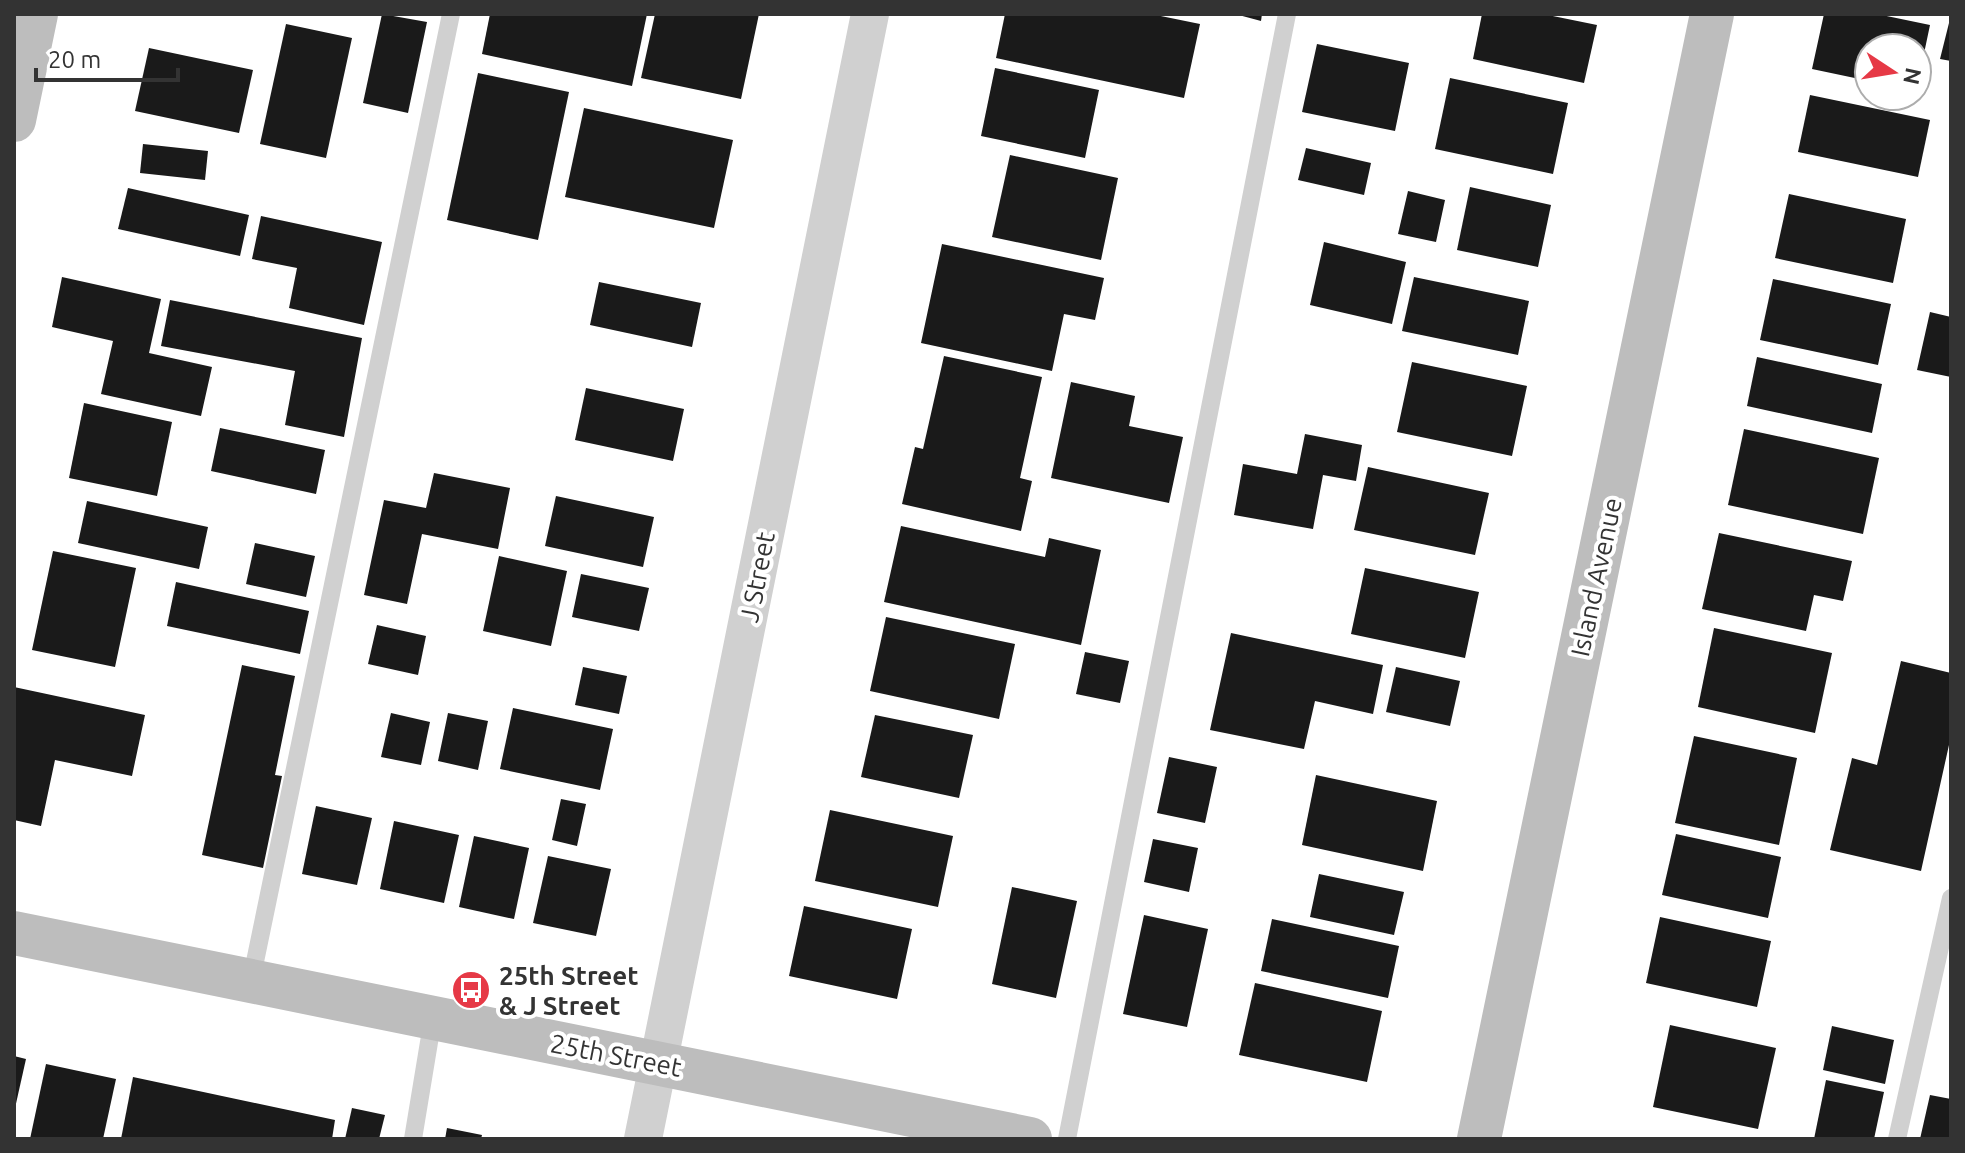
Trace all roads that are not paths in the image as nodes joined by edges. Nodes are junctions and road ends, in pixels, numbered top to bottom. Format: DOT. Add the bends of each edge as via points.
graph roads {
  1 [pos="36,14"];
  2 [pos="451,14"];
  3 [pos="870,14"];
  4 [pos="1287,14"];
  5 [pos="1712,14"];
  6 [pos="14,120"];
  7 [pos="1951,898"];
  8 [pos="14,933"];
  9 [pos="251,981"];
  10 [pos="433,1018"];
  11 [pos="660,1063"];
  12 [pos="413,1139"];
  13 [pos="643,1139"];
  14 [pos="1030,1139"];
  15 [pos="1067,1139"];
  16 [pos="1479,1139"];
  17 [pos="1897,1139"];
  1 -- 6 [label="main road"];
  2 -- 9 [label="lane"];
  3 -- 11 [label="street, J Street"];
  4 -- 15 [label="lane"];
  5 -- 16 [label="main road, Island Avenue"];
  7 -- 17 [label="lane"];
  8 -- 9 [label="main road, 25th Street"];
  9 -- 10 [label="main road, 25th Street"];
  10 -- 11 [label="main road, 25th Street"];
  10 -- 12 [label="lane"];
  11 -- 13 [label="street, J Street"];
  11 -- 14 [label="main road, 25th Street"];
}
